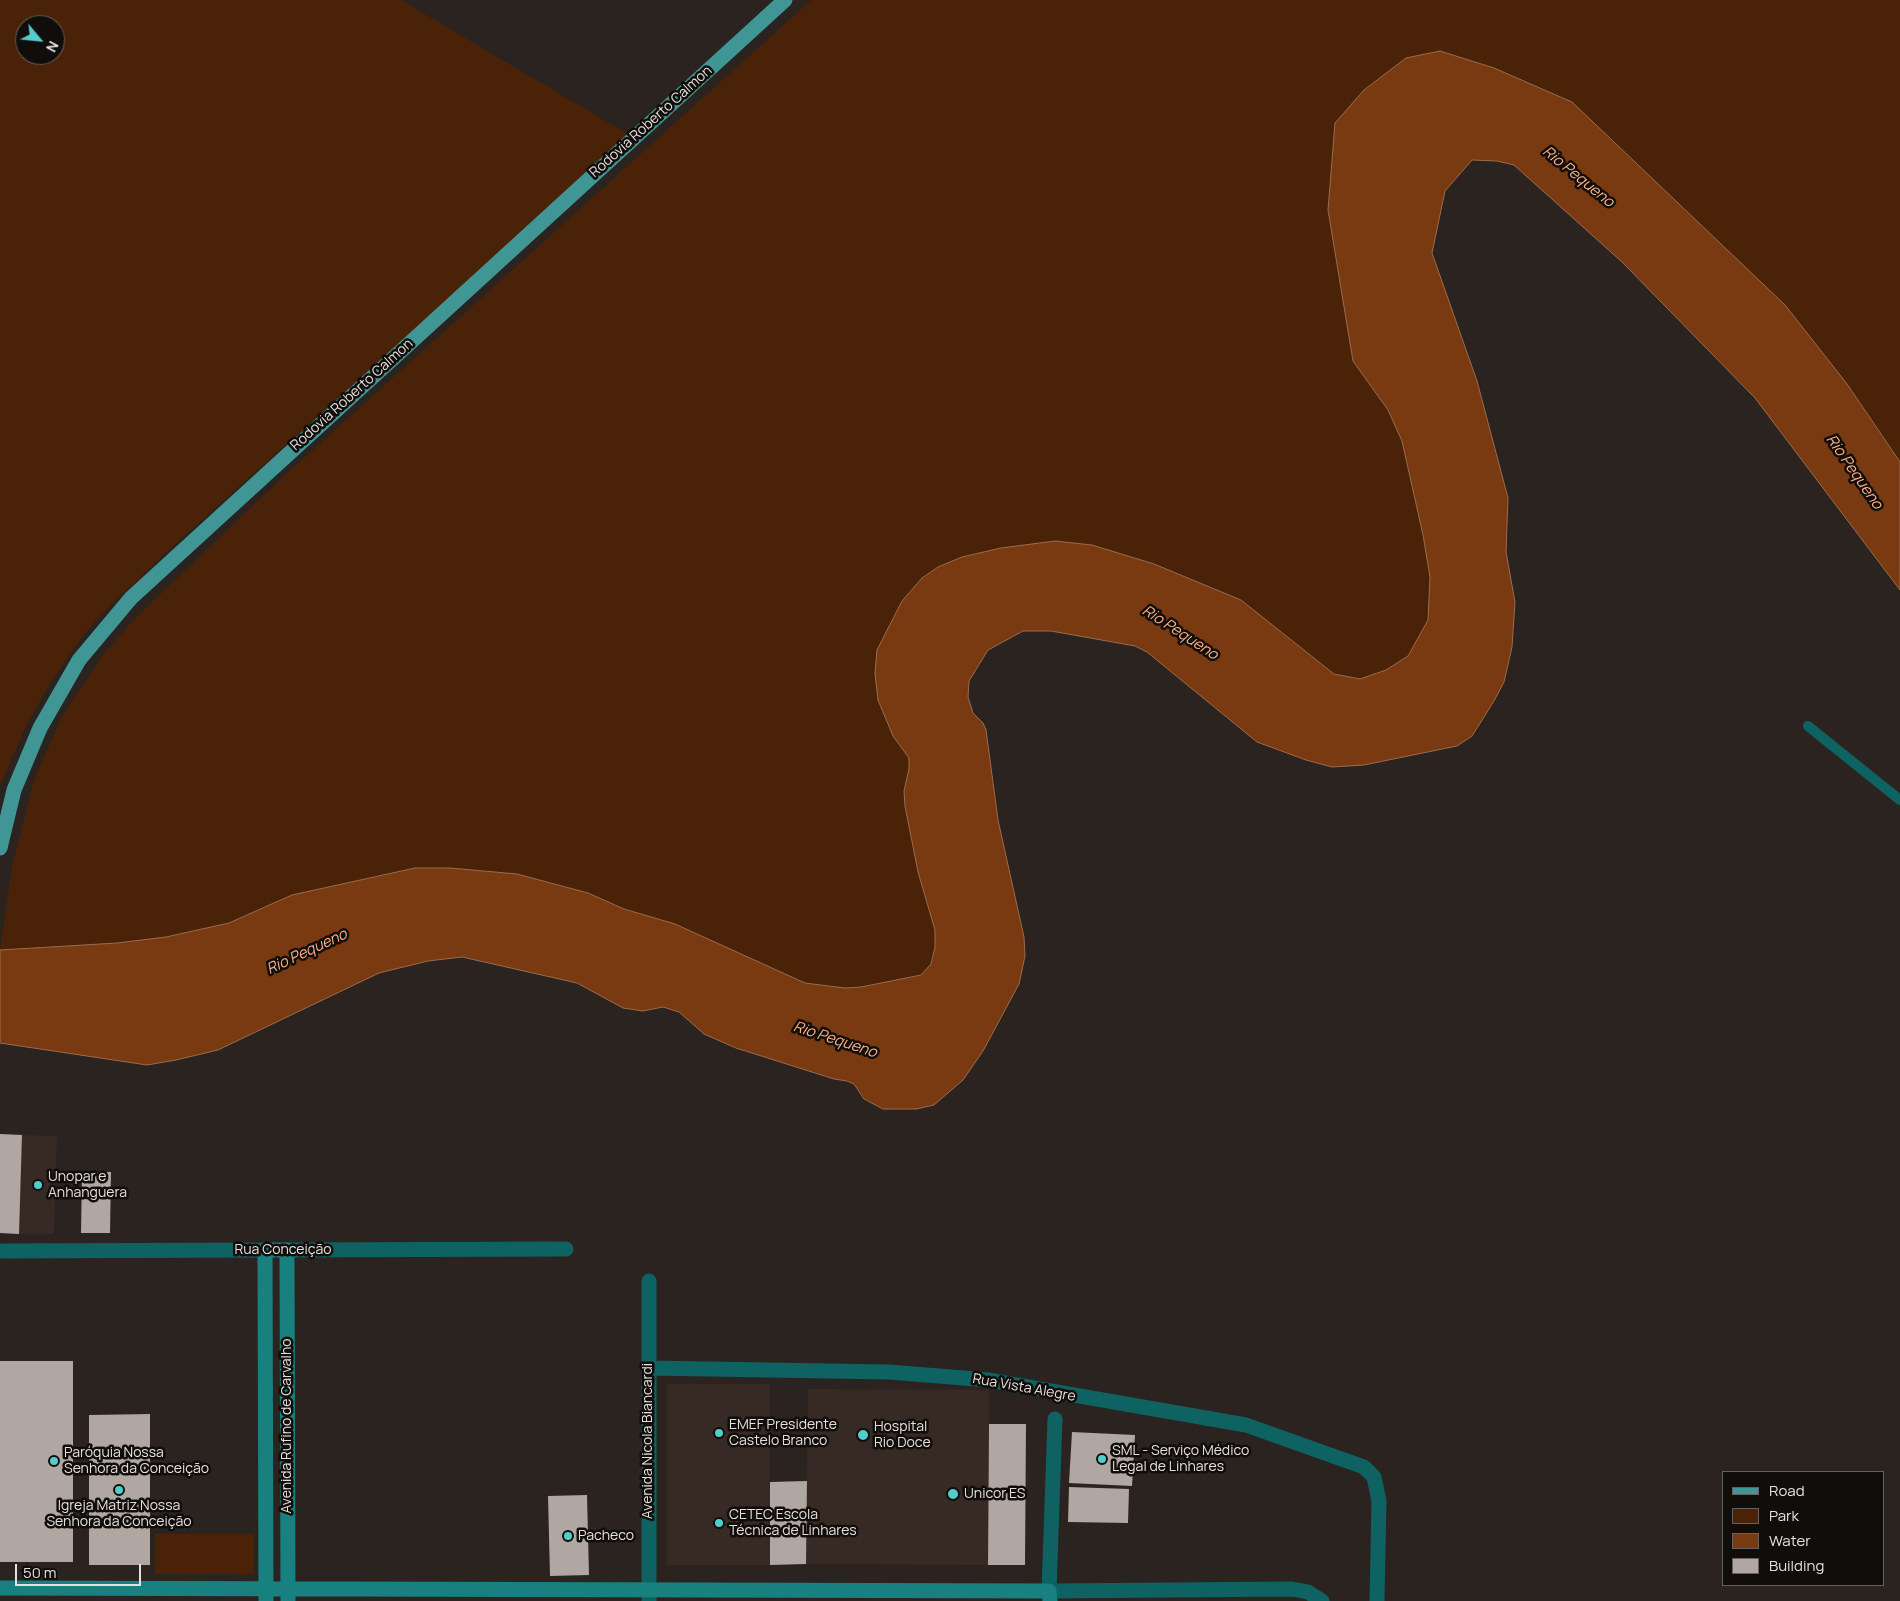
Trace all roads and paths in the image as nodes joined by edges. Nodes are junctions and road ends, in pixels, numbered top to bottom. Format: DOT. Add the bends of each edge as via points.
graph roads {
  1 [pos="785,0"];
  2 [pos="1808,726"];
  3 [pos="1900,800"];
  4 [pos="0,848"];
  5 [pos="566,1249"];
  6 [pos="0,1250"];
  7 [pos="265,1250"];
  8 [pos="287,1250"];
  9 [pos="649,1282"];
  10 [pos="648,1368"];
  11 [pos="1054,1419"];
  12 [pos="0,1588"];
  13 [pos="266,1595"];
  14 [pos="288,1595"];
  15 [pos="649,1596"];
  16 [pos="1021,1596"];
  17 [pos="1049,1596"];
  18 [pos="1322,1601"];
  19 [pos="1378,1601"];
  1 -- 4 [label="main road, Rodovia Roberto Calmon" via="131,598 79,660 40,728 14,790"];
  2 -- 3 [label="lane"];
  5 -- 8 [label="street, Rua Conceição"];
  6 -- 7 [label="street, Rua Conceição"];
  7 -- 8 [label="main road, Rua Conceição"];
  7 -- 13 [label="main road, Avenida Rufino de Carvalho"];
  8 -- 14 [label="main road, Avenida Rufino de Carvalho"];
  9 -- 10 [label="street, Avenida Nicola Biancardi"];
  10 -- 15 [label="street, Avenida Nicola Biancardi"];
  10 -- 19 [label="street, Rua Vista Alegre" via="889,1372 988,1380 1246,1425 1364,1467 1374,1477 1378,1490"];
  11 -- 17 [label="street"];
  12 -- 13 [label="main road"];
  13 -- 14 [label="main road"];
  14 -- 15 [label="main road"];
  15 -- 16 [label="main road"];
  16 -- 17 [label="main road"];
  17 -- 18 [label="street" via="1292,1589 1308,1592"];
}
